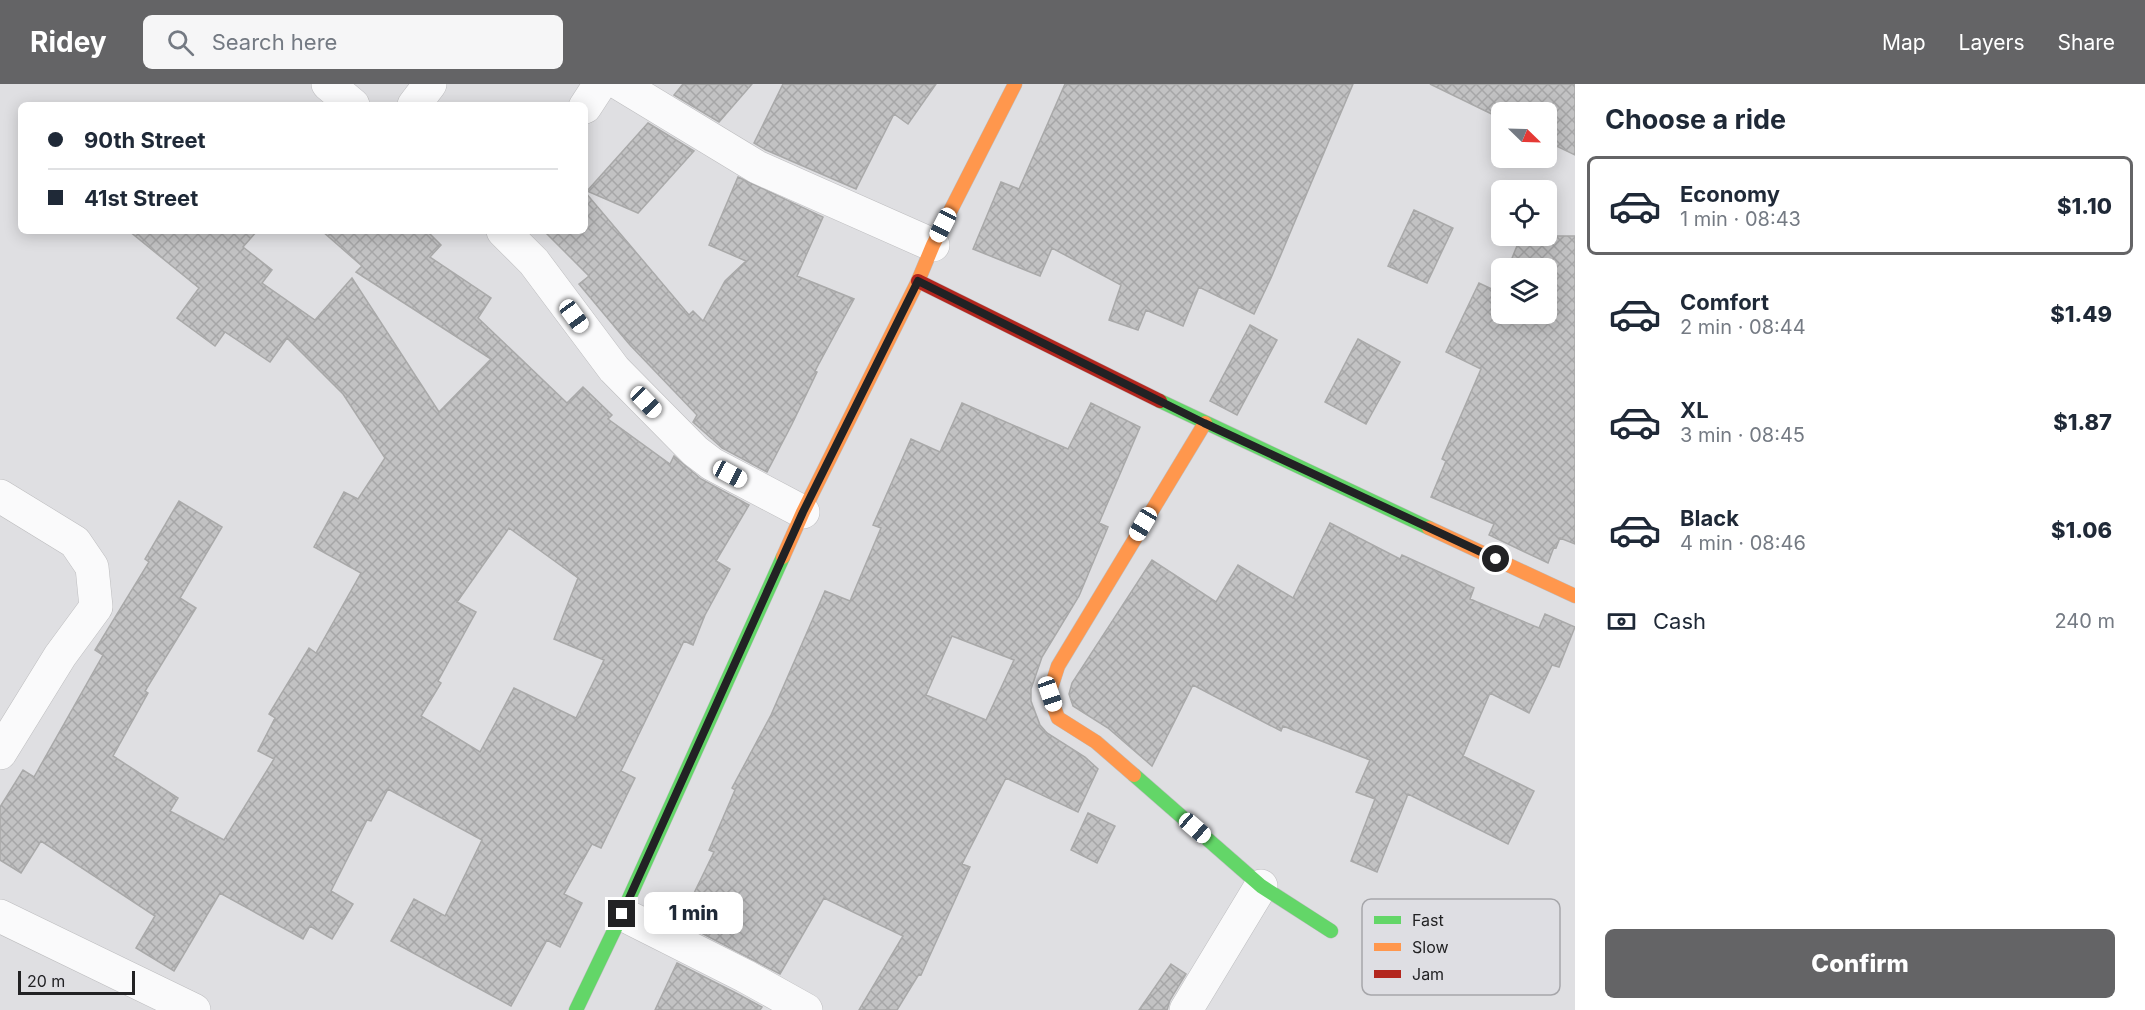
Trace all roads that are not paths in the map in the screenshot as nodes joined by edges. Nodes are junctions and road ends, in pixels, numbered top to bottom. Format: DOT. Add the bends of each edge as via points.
graph roads {
  1 [pos="327,84"];
  2 [pos="430,84"];
  3 [pos="600,84"];
  4 [pos="620,84"];
  5 [pos="1015,84"];
  6 [pos="349,102"];
  7 [pos="416,102"];
  8 [pos="588,102"];
  9 [pos="506,234"];
  10 [pos="933,245"];
  11 [pos="918,281"];
  12 [pos="1204,423"];
  13 [pos="0,496"];
  14 [pos="803,512"];
  15 [pos="1575,596"];
  16 [pos="0,753"];
  17 [pos="1261,886"];
  18 [pos="622,914"];
  19 [pos="0,916"];
  20 [pos="1331,931"];
  21 [pos="194,1010"];
  22 [pos="576,1010"];
  23 [pos="806,1010"];
  24 [pos="1186,1010"];
  1 -- 6 [label="street"];
  2 -- 7 [label="street"];
  3 -- 8 [label="street"];
  4 -- 10 [label="street" via="757,167"];
  5 -- 10 [label="street"];
  9 -- 14 [label="street" via="534,262 614,369 695,451"];
  10 -- 11 [label="street"];
  11 -- 12 [label="street"];
  11 -- 14 [label="street"];
  12 -- 15 [label="street"];
  12 -- 17 [label="street" via="1058,666 1050,694 1058,718 1096,742"];
  13 -- 16 [label="street" via="75,542 92,567 96,607 60,656"];
  14 -- 18 [label="street"];
  17 -- 20 [label="street"];
  17 -- 24 [label="street"];
  18 -- 22 [label="street"];
  18 -- 23 [label="street"];
  19 -- 21 [label="street"];
}
